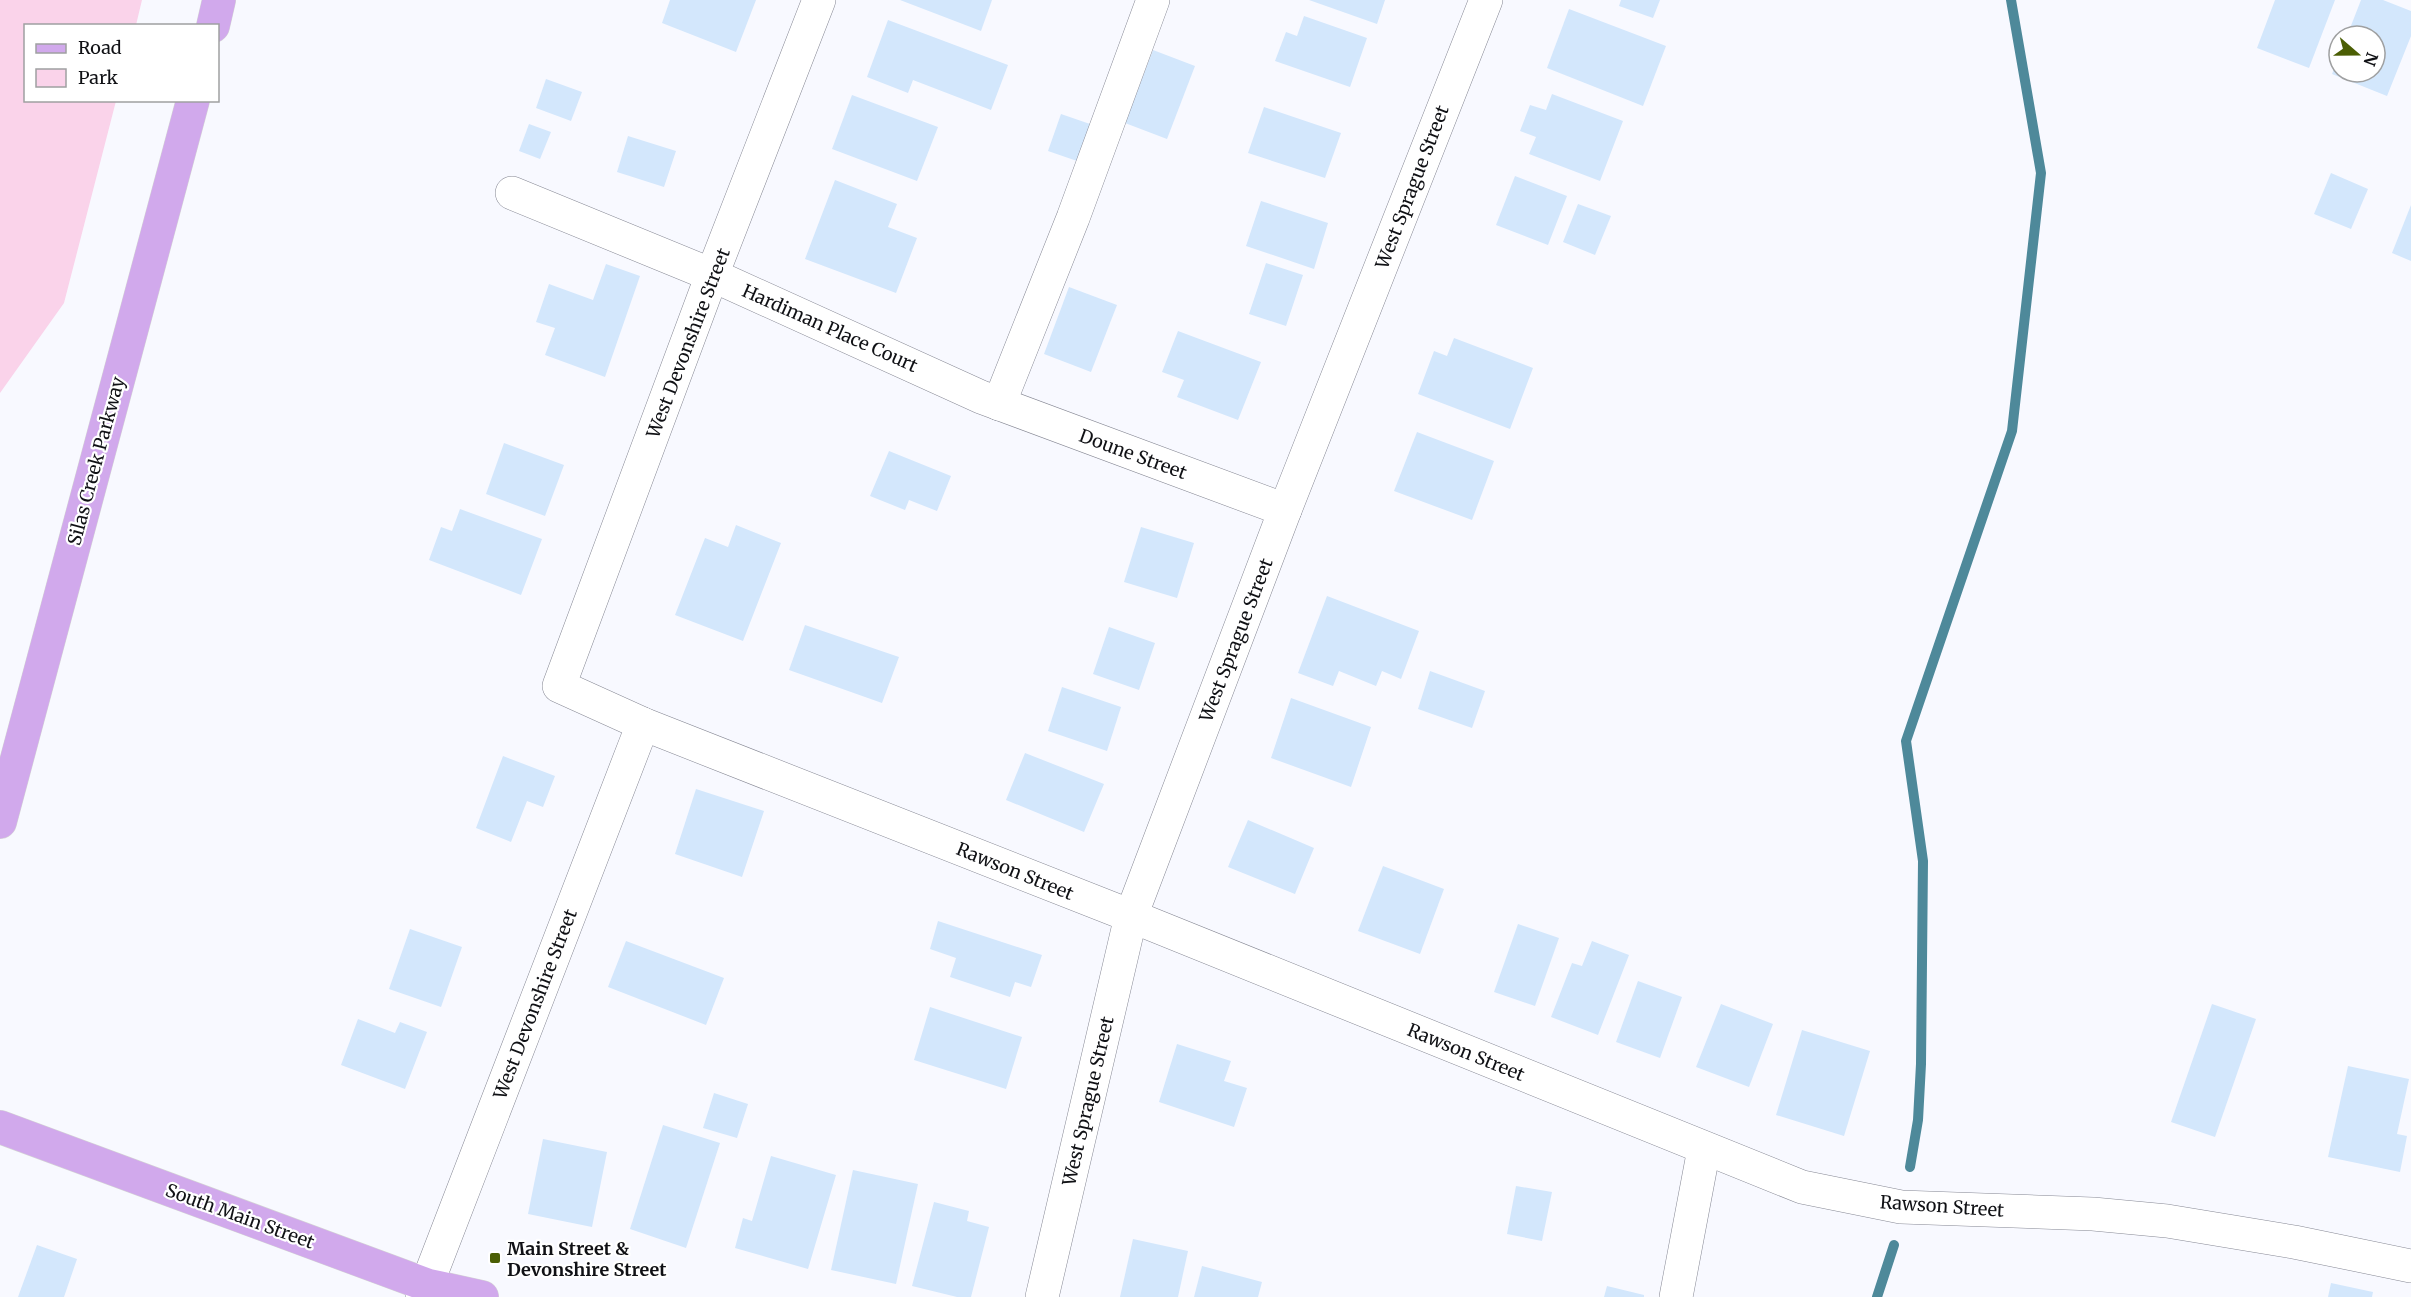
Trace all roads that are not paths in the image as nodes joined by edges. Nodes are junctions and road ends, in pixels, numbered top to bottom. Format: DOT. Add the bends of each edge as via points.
graph roads {
  1 [pos="219,0"];
  2 [pos="819,0"];
  3 [pos="1153,0"];
  4 [pos="1486,0"];
  5 [pos="213,24"];
  6 [pos="192,102"];
  7 [pos="512,193"];
  8 [pos="712,275"];
  9 [pos="990,400"];
  10 [pos="1285,510"];
  11 [pos="559,686"];
  12 [pos="643,724"];
  13 [pos="0,822"];
  14 [pos="1131,916"];
  15 [pos="0,1127"];
  16 [pos="1704,1149"];
  17 [pos="2411,1266"];
  18 [pos="425,1291"];
  19 [pos="482,1297"];
  20 [pos="1042,1297"];
  21 [pos="1676,1297"];
  1 -- 5 [label="main road"];
  2 -- 8 [label="street, West Devonshire Street"];
  3 -- 9 [label="street" via="1073,219"];
  4 -- 10 [label="street, West Sprague Street"];
  6 -- 13 [label="main road, Silas Creek Parkway"];
  7 -- 8 [label="street, Hardiman Place Court"];
  8 -- 9 [label="street, Hardiman Place Court"];
  8 -- 11 [label="street, West Devonshire Street"];
  9 -- 10 [label="street, Doune Street"];
  10 -- 14 [label="street, West Sprague Street"];
  11 -- 12 [label="street, Rawson Street"];
  12 -- 14 [label="street, Rawson Street"];
  12 -- 18 [label="street, West Devonshire Street"];
  14 -- 16 [label="street, Rawson Street"];
  14 -- 20 [label="street, West Sprague Street"];
  15 -- 18 [label="main road, South Main Street"];
  16 -- 17 [label="street, Rawson Street" via="1802,1188 1901,1207 2093,1214 2167,1221"];
  16 -- 21 [label="street"];
  18 -- 19 [label="main road, South Main Street"];
}
